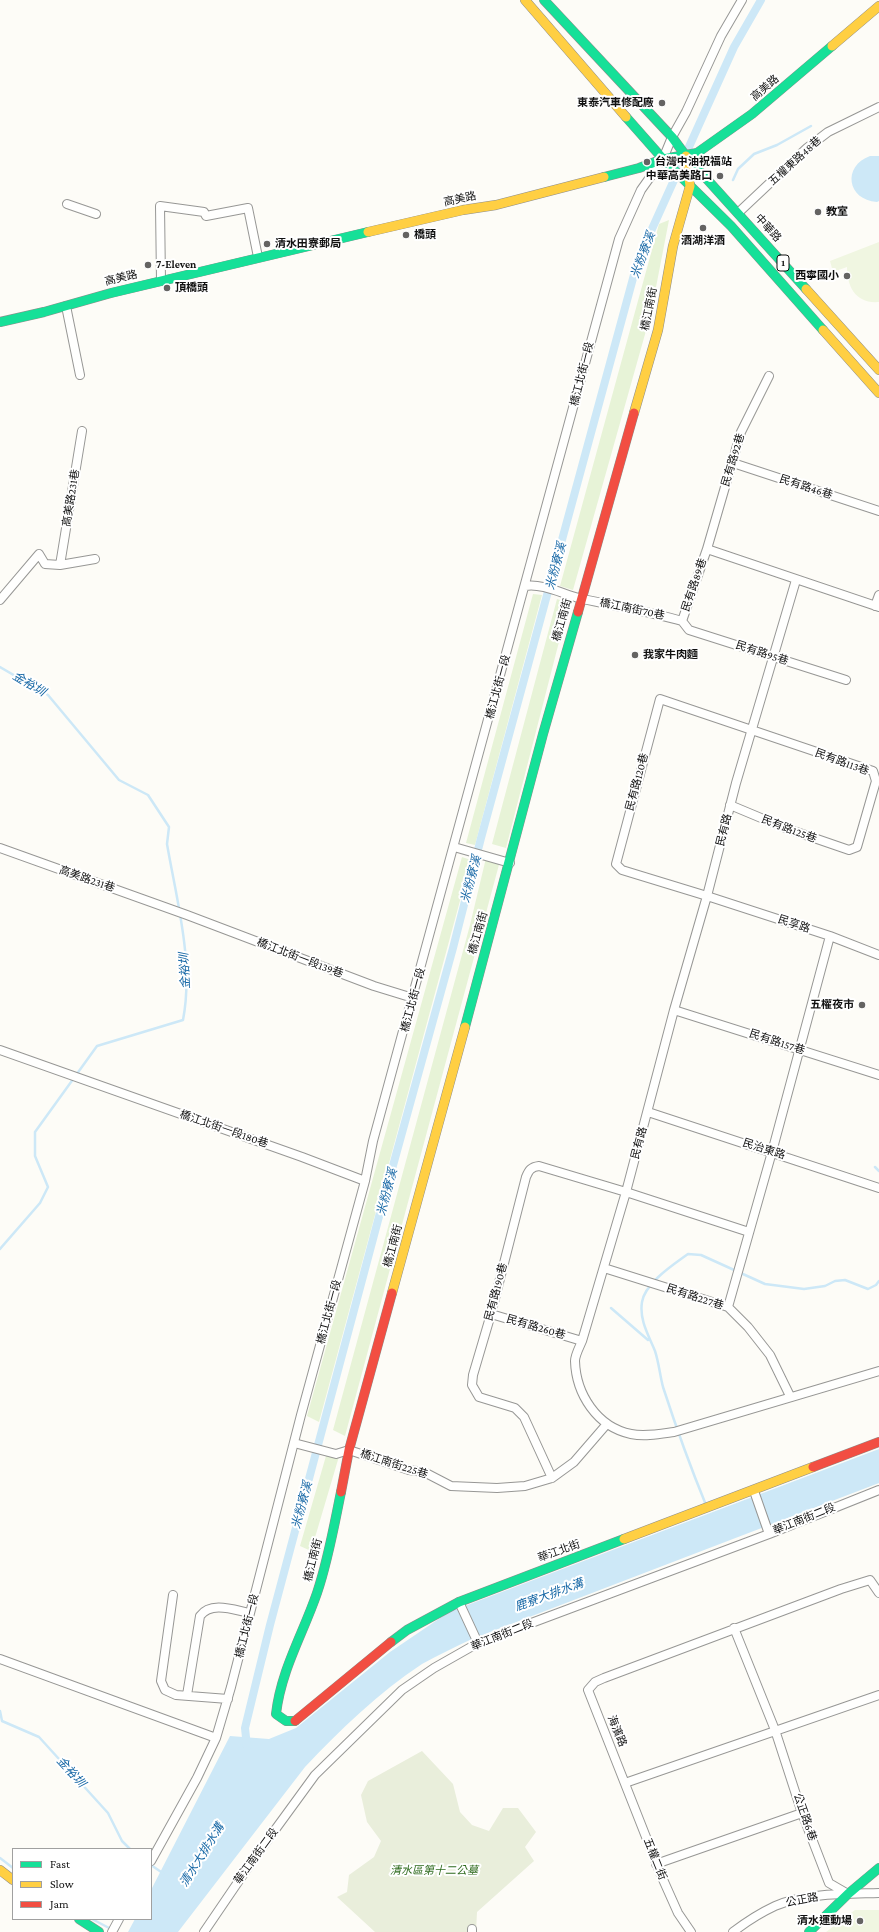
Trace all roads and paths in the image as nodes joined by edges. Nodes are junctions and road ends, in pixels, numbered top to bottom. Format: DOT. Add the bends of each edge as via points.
graph roads {
  1 [pos="525,0"];
  2 [pos="544,0"];
  3 [pos="742,0"];
  4 [pos="879,6"];
  5 [pos="879,107"];
  6 [pos="672,137"];
  7 [pos="686,156"];
  8 [pos="664,159"];
  9 [pos="690,186"];
  10 [pos="67,204"];
  11 [pos="738,213"];
  12 [pos="96,214"];
  13 [pos="258,257"];
  14 [pos="161,281"];
  15 [pos="66,306"];
  16 [pos="0,322"];
  17 [pos="879,370"];
  18 [pos="80,375"];
  19 [pos="770,376"];
  20 [pos="879,393"];
  21 [pos="82,431"];
  22 [pos="732,463"];
  23 [pos="879,511"];
  24 [pos="707,549"];
  25 [pos="95,559"];
  26 [pos="60,565"];
  27 [pos="796,580"];
  28 [pos="525,586"];
  29 [pos="879,594"];
  30 [pos="581,598"];
  31 [pos="0,600"];
  32 [pos="877,607"];
  33 [pos="682,621"];
  34 [pos="773,656"];
  35 [pos="846,680"];
  36 [pos="752,730"];
  37 [pos="730,806"];
  38 [pos="454,847"];
  39 [pos="0,848"];
  40 [pos="849,850"];
  41 [pos="510,863"];
  42 [pos="707,896"];
  43 [pos="187,915"];
  44 [pos="830,936"];
  45 [pos="879,955"];
  46 [pos="413,998"];
  47 [pos="674,1010"];
  48 [pos="799,1049"];
  49 [pos="0,1050"];
  50 [pos="879,1075"];
  51 [pos="648,1112"];
  52 [pos="772,1152"];
  53 [pos="365,1182"];
  54 [pos="879,1188"];
  55 [pos="626,1192"];
  56 [pos="750,1232"];
  57 [pos="604,1268"];
  58 [pos="728,1307"];
  59 [pos="491,1314"];
  60 [pos="582,1340"];
  61 [pos="879,1371"];
  62 [pos="790,1396"];
  63 [pos="606,1425"];
  64 [pos="879,1442"];
  65 [pos="294,1443"];
  66 [pos="349,1450"];
  67 [pos="552,1478"];
  68 [pos="879,1490"];
  69 [pos="755,1492"];
  70 [pos="768,1531"];
  71 [pos="879,1593"];
  72 [pos="173,1595"];
  73 [pos="460,1604"];
  74 [pos="250,1613"];
  75 [pos="734,1628"];
  76 [pos="478,1641"];
  77 [pos="0,1659"];
  78 [pos="187,1695"];
  79 [pos="879,1695"];
  80 [pos="228,1699"];
  81 [pos="276,1714"];
  82 [pos="775,1730"];
  83 [pos="216,1738"];
  84 [pos="625,1783"];
  85 [pos="802,1813"];
  86 [pos="152,1859"];
  87 [pos="656,1864"];
  88 [pos="879,1868"];
  89 [pos="0,1870"];
  90 [pos="12,1879"];
  91 [pos="879,1893"];
  92 [pos="848,1894"];
  93 [pos="81,1920"];
  94 [pos="119,1920"];
  95 [pos="99,1932"];
  96 [pos="112,1932"];
  97 [pos="204,1932"];
  98 [pos="691,1932"];
  99 [pos="733,1932"];
  100 [pos="809,1932"];
  1 -- 8 [label="street, 1"];
  2 -- 6 [label="street, 1"];
  3 -- 6 [label="street, 橋江北街一段" via="721,36"];
  4 -- 7 [label="street, 高美路" via="752,114 697,153"];
  5 -- 11 [label="street, 五權東路48巷" via="828,132 807,148"];
  6 -- 7 [label="street, 1"];
  6 -- 8 [label="street, 橋江北街一段"];
  7 -- 8 [label="street, 高美路"];
  7 -- 9 [label="street, 橋江南街"];
  7 -- 11 [label="street, 中華路 / 1"];
  8 -- 9 [label="street, 1"];
  8 -- 13 [label="street, 高美路" via="639,168 496,205 463,210"];
  8 -- 28 [label="street, 橋江北街一段" via="641,190 618,239"];
  9 -- 20 [label="street, 1" via="731,226"];
  9 -- 30 [label="street, 橋江南街" via="673,246 658,330"];
  10 -- 12 [label="street"];
  11 -- 17 [label="street, 中華路 / 1"];
  13 -- 14 [label="street, 高美路"];
  13 -- 14 [label="street" via="248,208 206,216 204,212 160,206"];
  14 -- 15 [label="street, 高美路"];
  15 -- 16 [label="street, 高美路"];
  15 -- 18 [label="street"];
  19 -- 22 [label="street, 民有路92巷" via="741,432"];
  21 -- 26 [label="street, 高美路231巷"];
  22 -- 23 [label="street, 民有路46巷"];
  22 -- 24 [label="street, 民有路92巷"];
  24 -- 27 [label="street"];
  24 -- 33 [label="street, 民有路89巷"];
  25 -- 26 [label="street"];
  26 -- 31 [label="street" via="45,564 39,554"];
  27 -- 32 [label="street"];
  27 -- 34 [label="street, 民有路"];
  28 -- 30 [label="street, 橋江南街70巷"];
  28 -- 38 [label="street, 橋江北街一段"];
  29 -- 32 [label="street"];
  30 -- 33 [label="street, 橋江南街70巷" via="656,613"];
  30 -- 41 [label="street, 橋江南街"];
  33 -- 34 [label="street, 民有路95巷" via="690,630"];
  34 -- 35 [label="street, 民有路95巷"];
  34 -- 36 [label="street, 民有路"];
  36 -- 37 [label="street, 民有路"];
  36 -- 40 [label="street, 民有路113巷" via="873,771 876,782 857,847"];
  36 -- 42 [label="street, 民有路120巷" via="660,699 616,864 622,870"];
  37 -- 40 [label="street, 民有路125巷"];
  37 -- 42 [label="street, 民有路"];
  38 -- 41 [label="street"];
  38 -- 46 [label="street, 橋江北街一段"];
  39 -- 43 [label="street, 高美路231巷"];
  41 -- 66 [label="street, 橋江南街"];
  42 -- 44 [label="street, 民享路"];
  42 -- 47 [label="street, 民有路"];
  43 -- 46 [label="street, 橋江北街一段139巷" via="374,986"];
  44 -- 45 [label="street, 民享路"];
  44 -- 48 [label="street"];
  46 -- 53 [label="street, 橋江北街一段"];
  47 -- 48 [label="street, 民有路157巷"];
  47 -- 51 [label="street, 民有路"];
  48 -- 50 [label="street, 民有路157巷"];
  48 -- 52 [label="street"];
  49 -- 53 [label="street, 橋江北街一段180巷" via="302,1157"];
  51 -- 52 [label="street, 民治東路"];
  51 -- 55 [label="street, 民有路"];
  52 -- 54 [label="street, 民治東路"];
  52 -- 56 [label="street"];
  53 -- 65 [label="street, 橋江北街一段"];
  55 -- 56 [label="street"];
  55 -- 57 [label="street, 民有路"];
  55 -- 59 [label="street, 民有路190巷" via="539,1166 532,1167 526,1177"];
  56 -- 58 [label="street"];
  57 -- 58 [label="street, 民有路227巷"];
  57 -- 60 [label="street, 民有路"];
  58 -- 62 [label="street, 民有路227巷" via="770,1354"];
  59 -- 60 [label="street, 民有路260巷"];
  59 -- 67 [label="street, 民有路190巷" via="472,1385 479,1397 515,1408 524,1416"];
  60 -- 63 [label="street, 民有路" via="575,1359 580,1387 590,1407"];
  61 -- 62 [label="street, 民有路"];
  62 -- 63 [label="street, 民有路" via="674,1432 655,1435 631,1434"];
  63 -- 67 [label="street" via="574,1462"];
  64 -- 69 [label="street, 華江北街"];
  65 -- 66 [label="street, 橋江南街225巷" via="336,1454"];
  65 -- 74 [label="street, 橋江北街一段"];
  66 -- 67 [label="street, 橋江南街225巷" via="409,1470 424,1472 451,1486 525,1486"];
  66 -- 81 [label="street, 橋江南街" via="317,1593 284,1672"];
  68 -- 70 [label="street, 華江南街二段"];
  69 -- 70 [label="street"];
  69 -- 73 [label="street, 華江北街"];
  70 -- 76 [label="street, 華江南街二段"];
  71 -- 75 [label="street, 海濱路" via="870,1580"];
  72 -- 78 [label="street" via="160,1681 165,1690 176,1695"];
  73 -- 76 [label="street"];
  73 -- 81 [label="street, 華江北街" via="407,1630 298,1720 282,1721"];
  74 -- 78 [label="street" via="214,1607 205,1609 200,1616"];
  74 -- 80 [label="street, 橋江北街一段"];
  75 -- 82 [label="street"];
  75 -- 84 [label="street, 海濱路" via="599,1680 588,1690"];
  76 -- 97 [label="street, 華江南街二段" via="402,1690 315,1775"];
  77 -- 83 [label="street"];
  78 -- 80 [label="street"];
  79 -- 82 [label="street"];
  80 -- 83 [label="street, 橋江北街一段"];
  82 -- 84 [label="street"];
  82 -- 85 [label="street, 公正路6巷"];
  83 -- 86 [label="street, 橋江北街一段"];
  84 -- 87 [label="street, 五權二街"];
  85 -- 87 [label="street"];
  85 -- 92 [label="street, 公正路6巷" via="828,1883"];
  87 -- 98 [label="street, 五權二街" via="678,1913"];
  88 -- 92 [label="street"];
  89 -- 90 [label="street"];
  91 -- 92 [label="street, 公正路"];
  92 -- 99 [label="street, 公正路" via="795,1900 776,1906"];
  92 -- 100 [label="street"];
  93 -- 95 [label="street"];
  94 -- 96 [label="street"];
}
